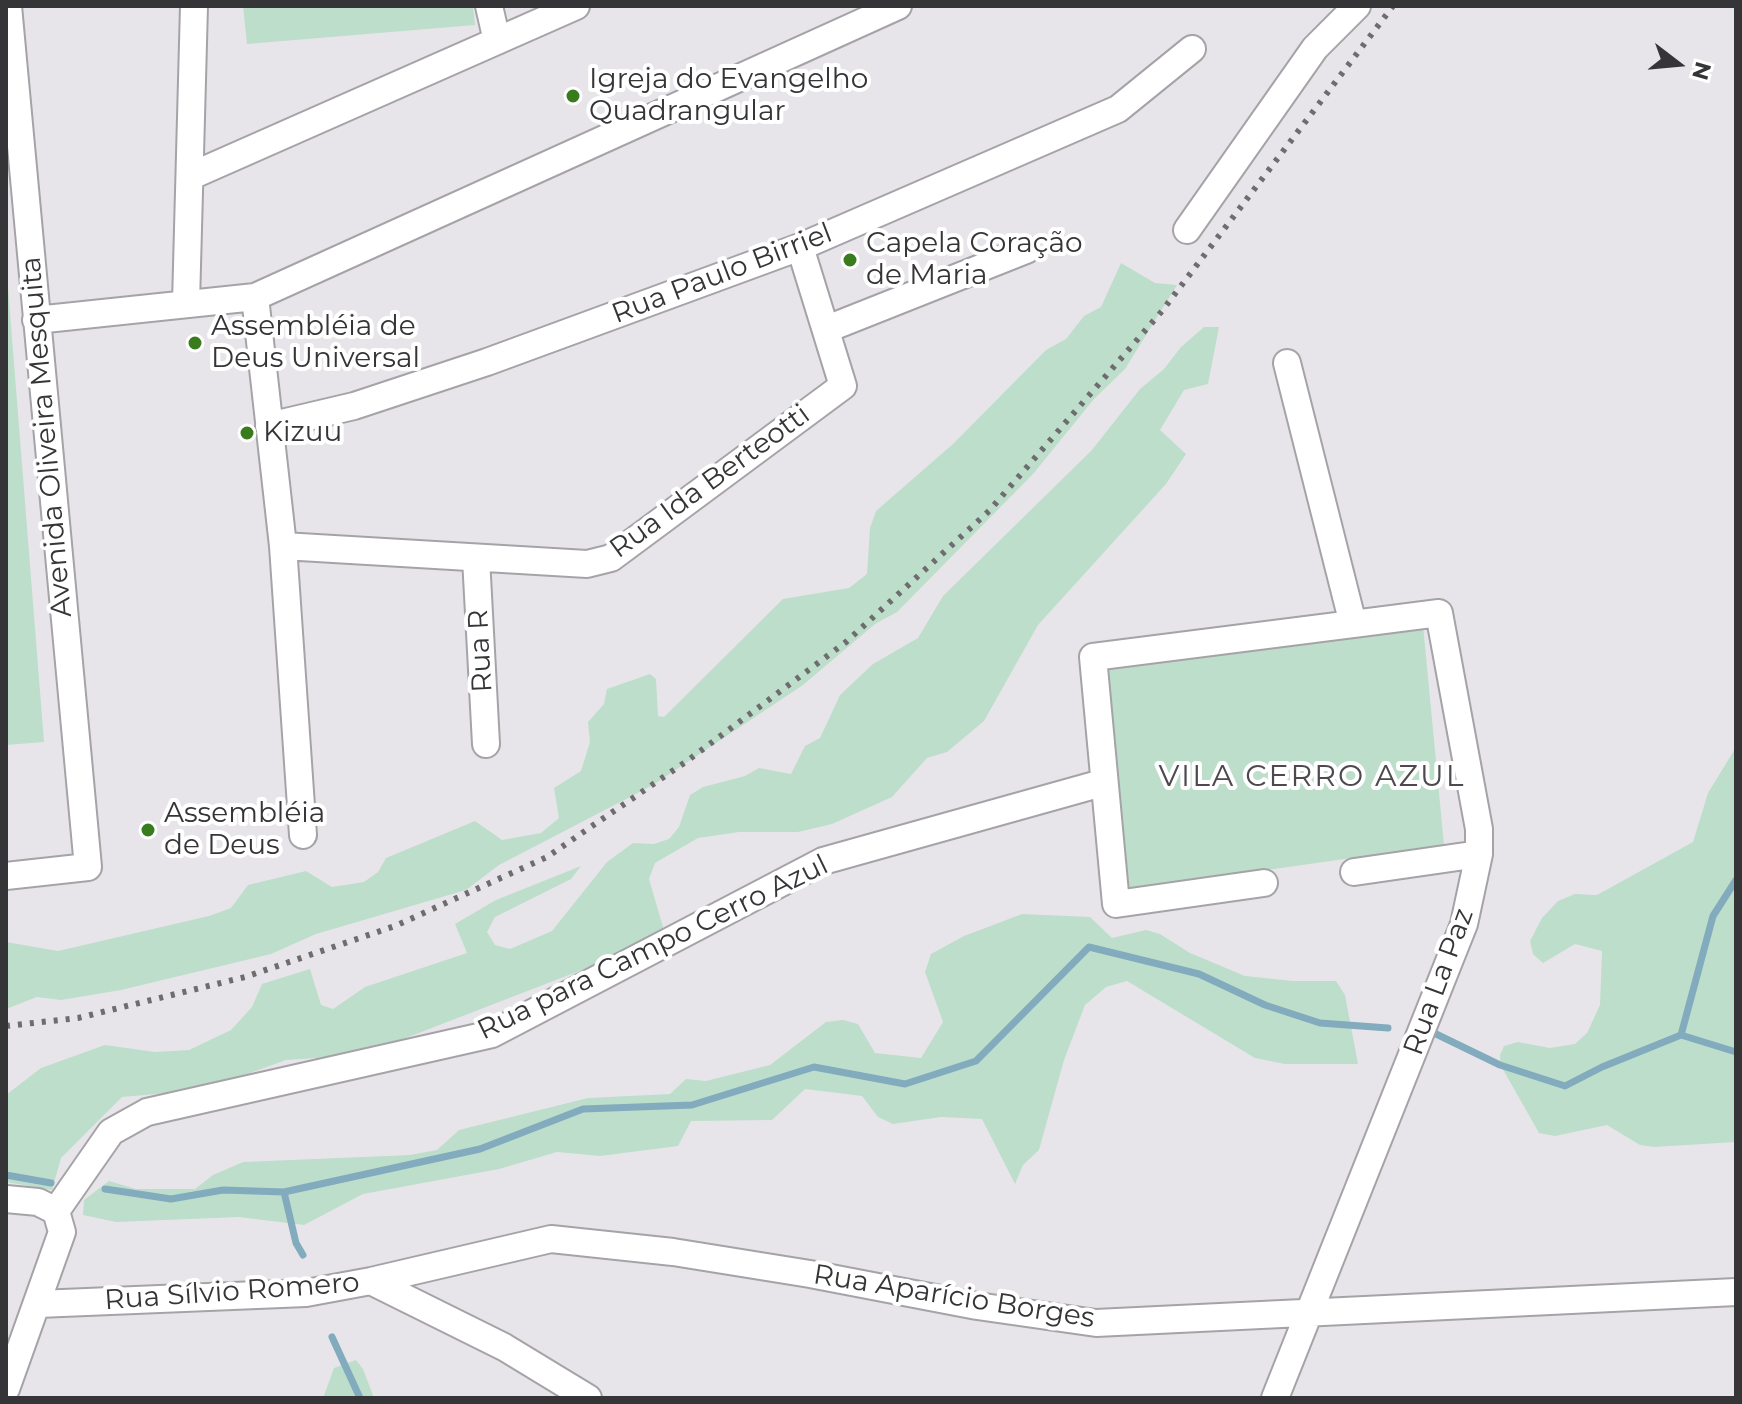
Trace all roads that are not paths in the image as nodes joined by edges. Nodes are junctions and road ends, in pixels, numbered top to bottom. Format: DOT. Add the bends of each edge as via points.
graph roads {
  1 [pos="8,6"];
  2 [pos="194,6"];
  3 [pos="489,6"];
  4 [pos="576,6"];
  5 [pos="898,6"];
  6 [pos="1357,6"];
  7 [pos="497,41"];
  8 [pos="1192,49"];
  9 [pos="12,103"];
  10 [pos="191,176"];
  11 [pos="1187,230"];
  12 [pos="800,247"];
  13 [pos="1026,250"];
  14 [pos="255,297"];
  15 [pos="186,303"];
  16 [pos="36,320"];
  17 [pos="827,329"];
  18 [pos="1287,363"];
  19 [pos="269,426"];
  20 [pos="283,546"];
  21 [pos="476,558"];
  22 [pos="1353,624"];
  23 [pos="486,744"];
  24 [pos="1102,783"];
  25 [pos="303,835"];
  26 [pos="1479,854"];
  27 [pos="1354,872"];
  28 [pos="6,876"];
  29 [pos="1264,883"];
  30 [pos="6,1199"];
  31 [pos="56,1211"];
  32 [pos="371,1281"];
  33 [pos="1736,1292"];
  34 [pos="38,1304"];
  35 [pos="1310,1311"];
  36 [pos="6,1389"];
  37 [pos="588,1398"];
  38 [pos="1275,1398"];
  1 -- 9 [label="street, Avenida Oliveira Mesquita"];
  2 -- 10 [label="street"];
  3 -- 7 [label="street"];
  4 -- 7 [label="street"];
  5 -- 14 [label="street"];
  6 -- 11 [label="street" via="1315,48"];
  7 -- 10 [label="street"];
  8 -- 12 [label="street, Rua Paulo Birriel" via="1118,109"];
  9 -- 16 [label="street, Avenida Oliveira Mesquita"];
  10 -- 15 [label="street"];
  12 -- 17 [label="street, Rua Ida Berteotti"];
  12 -- 19 [label="street, Rua Paulo Birriel" via="472,367 354,406"];
  13 -- 17 [label="street"];
  14 -- 15 [label="street"];
  14 -- 19 [label="street"];
  15 -- 16 [label="street"];
  16 -- 28 [label="street, Avenida Oliveira Mesquita" via="88,867"];
  17 -- 21 [label="street, Rua Ida Berteotti" via="843,386 611,558 587,564"];
  18 -- 22 [label="street"];
  19 -- 20 [label="street"];
  20 -- 21 [label="street, Rua Ida Berteotti"];
  20 -- 25 [label="street"];
  21 -- 23 [label="street, Rua R"];
  22 -- 24 [label="street" via="1093,657"];
  22 -- 26 [label="street, Rua La Paz" via="1439,613 1479,829"];
  24 -- 29 [label="street" via="1116,904"];
  24 -- 31 [label="street, Rua para Campo Cerro Azul" via="823,861 492,1034 147,1112 111,1132"];
  26 -- 27 [label="street"];
  26 -- 35 [label="street, Rua La Paz" via="1464,924"];
  30 -- 31 [label="street" via="38,1202"];
  31 -- 34 [label="street" via="62,1232"];
  32 -- 34 [label="street, Rua Sílvio Romero" via="306,1293"];
  32 -- 35 [label="street, Rua Aparício Borges" via="551,1239 703,1257 1096,1323"];
  32 -- 37 [label="street, Rua Sílvio Romero" via="504,1347"];
  33 -- 35 [label="street, Rua Aparício Borges"];
  34 -- 36 [label="street"];
  35 -- 38 [label="street, Rua La Paz"];
}
